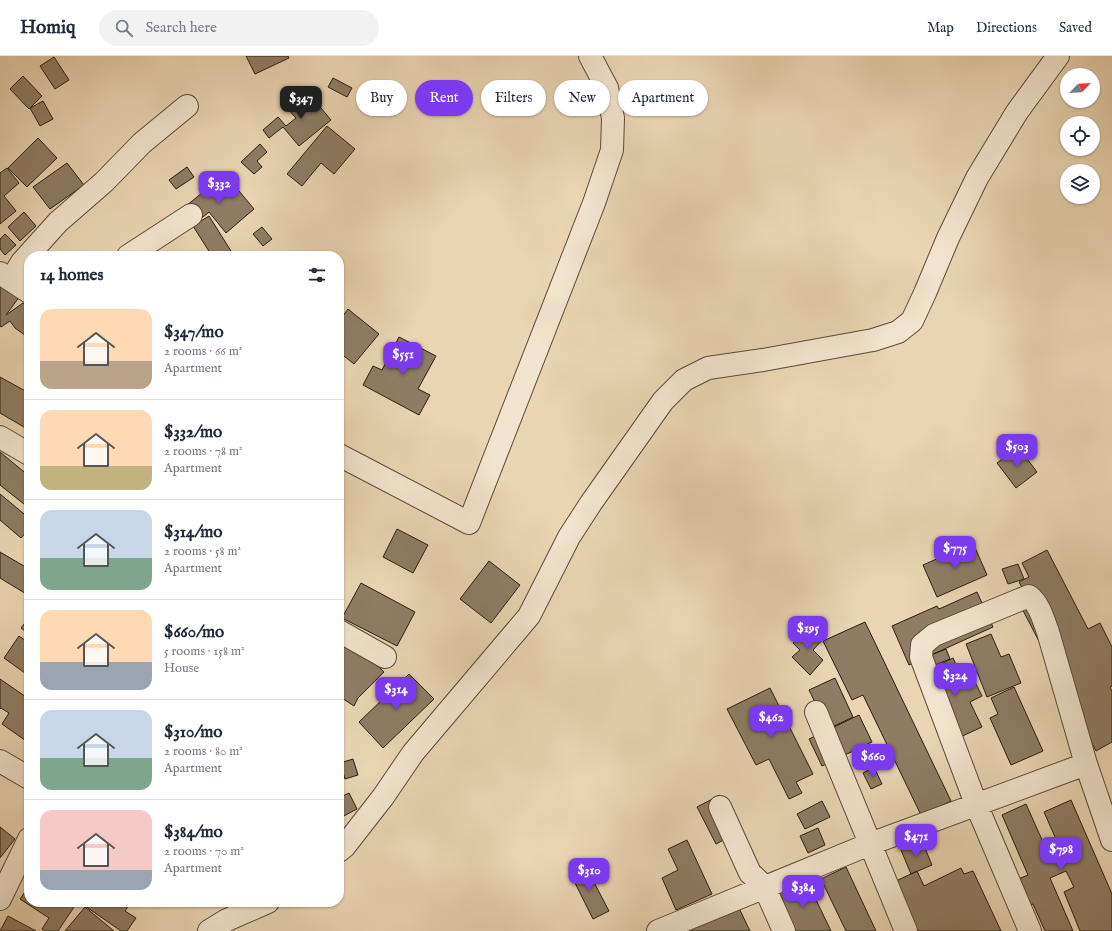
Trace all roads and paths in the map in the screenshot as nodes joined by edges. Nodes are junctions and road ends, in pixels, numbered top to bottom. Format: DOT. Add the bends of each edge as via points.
graph roads {
  1 [pos="590,56"];
  2 [pos="1058,56"];
  3 [pos="187,106"];
  4 [pos="191,214"];
  5 [pos="32,251"];
  6 [pos="136,251"];
  7 [pos="24,260"];
  8 [pos="5,277"];
  9 [pos="24,289"];
  10 [pos="0,437"];
  11 [pos="24,451"];
  12 [pos="344,458"];
  13 [pos="344,634"];
  14 [pos="385,657"];
  15 [pos="816,712"];
  16 [pos="0,761"];
  17 [pos="1086,764"];
  18 [pos="24,775"];
  19 [pos="976,804"];
  20 [pos="720,807"];
  21 [pos="1112,840"];
  22 [pos="870,844"];
  23 [pos="344,847"];
  24 [pos="24,849"];
  25 [pos="764,886"];
  26 [pos="0,899"];
  27 [pos="242,907"];
  28 [pos="232,909"];
  29 [pos="209,931"];
  30 [pos="658,931"];
  31 [pos="784,931"];
  32 [pos="906,931"];
  33 [pos="1030,931"];
  1 -- 12 [label="street" via="607,88 614,118 612,150 594,203 469,523"];
  2 -- 23 [label="street" via="1017,112 977,178 912,321 898,332 873,340 708,368 684,380 663,401 591,503 569,537 529,616 413,753"];
  3 -- 5 [label="street" via="142,143 104,182 58,222"];
  4 -- 6 [label="street"];
  7 -- 8 [label="street"];
  8 -- 9 [label="street"];
  10 -- 11 [label="street"];
  13 -- 14 [label="street"];
  15 -- 22 [label="street"];
  16 -- 18 [label="street"];
  17 -- 19 [label="street"];
  17 -- 19 [label="street" via="1044,621 1035,601 1029,596 934,635 922,645 921,657"];
  17 -- 21 [label="street"];
  19 -- 22 [label="street"];
  19 -- 33 [label="street"];
  20 -- 25 [label="street" via="750,873"];
  22 -- 25 [label="street"];
  22 -- 32 [label="street"];
  24 -- 26 [label="street"];
  25 -- 30 [label="street"];
  25 -- 31 [label="street"];
  27 -- 28 [label="street"];
  28 -- 29 [label="street" via="227,920"];
}
